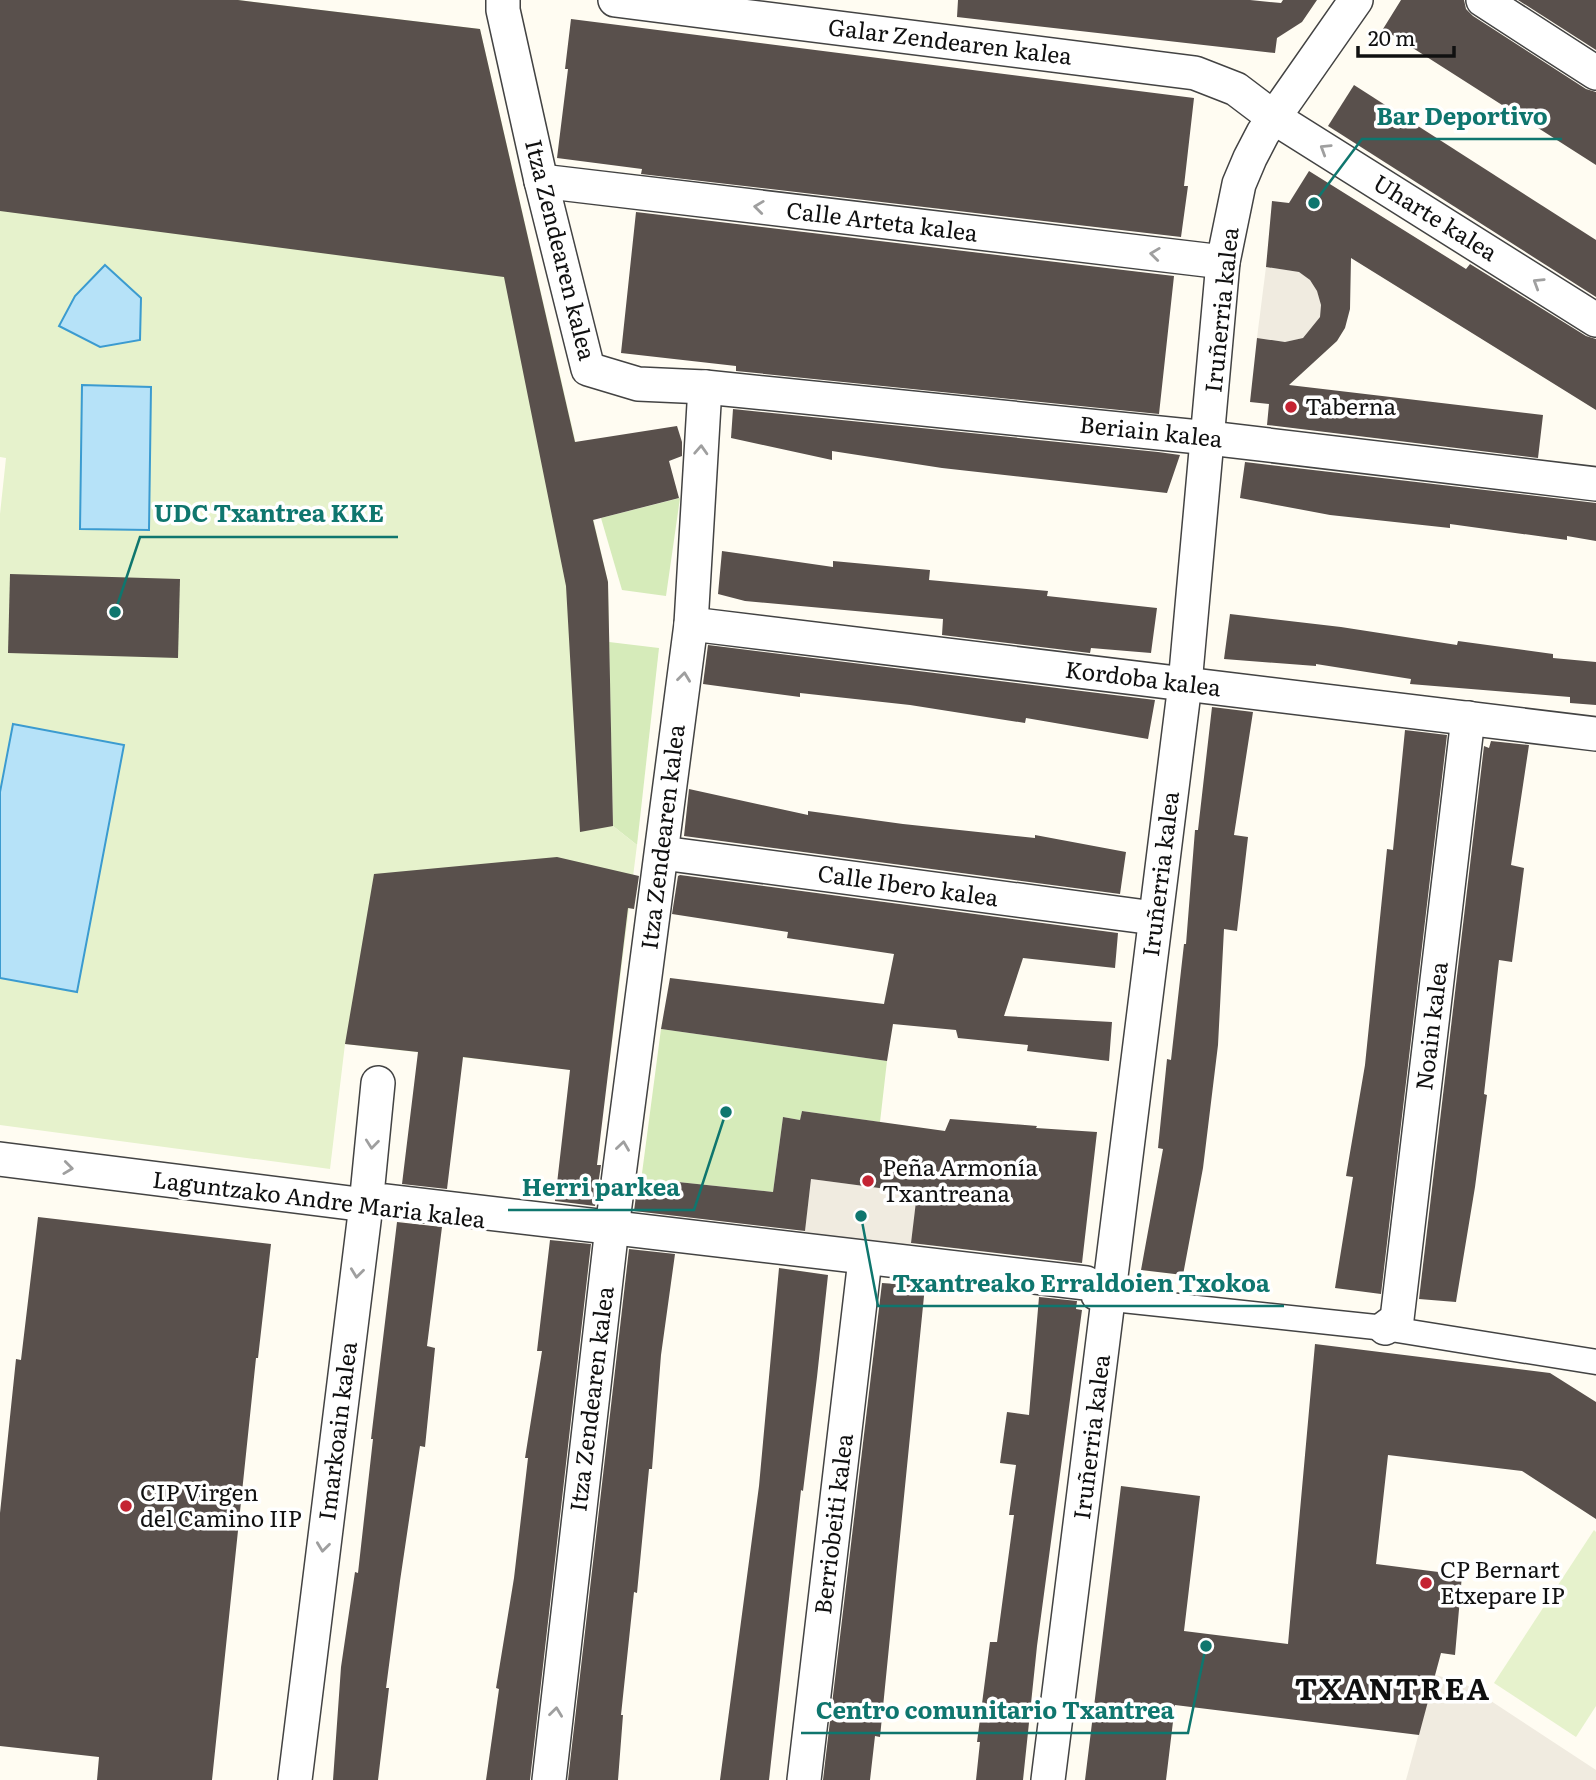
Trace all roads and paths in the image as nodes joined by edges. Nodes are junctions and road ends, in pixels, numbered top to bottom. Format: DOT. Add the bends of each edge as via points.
graph roads {
  1 [pos="503,0"];
  2 [pos="615,0"];
  3 [pos="1356,0"];
  4 [pos="1483,0"];
  5 [pos="1596,74"];
  6 [pos="1273,117"];
  7 [pos="541,181"];
  8 [pos="1223,262"];
  9 [pos="1596,320"];
  10 [pos="705,387"];
  11 [pos="1209,438"];
  12 [pos="1596,484"];
  13 [pos="691,624"];
  14 [pos="1185,684"];
  15 [pos="1468,718"];
  16 [pos="1596,734"];
  17 [pos="662,853"];
  18 [pos="1154,918"];
  19 [pos="378,1083"];
  20 [pos="0,1159"];
  21 [pos="375,1203"];
  22 [pos="611,1232"];
  23 [pos="864,1268"];
  24 [pos="1098,1291"];
  25 [pos="1385,1328"];
  26 [pos="1596,1362"];
  27 [pos="295,1780"];
  28 [pos="549,1780"];
  29 [pos="804,1780"];
  30 [pos="1048,1780"];
  1 -- 7 [label="street, Itza Zendearen kalea"];
  2 -- 6 [label="street, Galar Zendearen kalea" via="1195,73 1236,89"];
  3 -- 6 [label="street, Iruñerria kalea"];
  4 -- 5 [label="street"];
  6 -- 8 [label="street, Iruñerria kalea" via="1239,184"];
  9 -- 6 [label="street, Uharte kalea, one-way"];
  8 -- 7 [label="street, Calle Arteta kalea, one-way"];
  7 -- 10 [label="street, Itza Zendearen kalea" via="587,369 638,384"];
  8 -- 11 [label="street, Iruñerria kalea"];
  10 -- 11 [label="street, Beriain kalea"];
  13 -- 10 [label="street, Itza Zendearen kalea, one-way"];
  11 -- 12 [label="street, Beriain kalea"];
  11 -- 14 [label="street, Iruñerria kalea"];
  13 -- 14 [label="street, Kordoba kalea"];
  17 -- 13 [label="street, Itza Zendearen kalea, one-way"];
  14 -- 15 [label="street, Kordoba kalea"];
  14 -- 18 [label="street, Iruñerria kalea"];
  15 -- 16 [label="street, Kordoba kalea"];
  15 -- 25 [label="street, Noain kalea" via="1397,1319"];
  17 -- 18 [label="street, Calle Ibero kalea"];
  22 -- 17 [label="street, Itza Zendearen kalea, one-way"];
  18 -- 24 [label="street, Iruñerria kalea"];
  19 -- 21 [label="street, Imarkoain kalea, one-way"];
  20 -- 21 [label="street, Laguntzako Andre Maria kalea, one-way"];
  21 -- 22 [label="street, Laguntzako Andre Maria kalea"];
  21 -- 27 [label="street, Imarkoain kalea, one-way"];
  22 -- 23 [label="street, Laguntzako Andre Maria kalea"];
  22 -- 24 [label="street, Laguntzako Andre Maria kalea"];
  28 -- 22 [label="street, Itza Zendearen kalea, one-way"];
  23 -- 24 [label="street, Laguntzako Andre Maria kalea"];
  23 -- 29 [label="street, Berriobeiti kalea"];
  24 -- 25 [label="street, Laguntzako Andre Maria kalea"];
  24 -- 30 [label="street, Iruñerria kalea"];
  25 -- 26 [label="street, Laguntzako Andre Maria kalea"];
}
